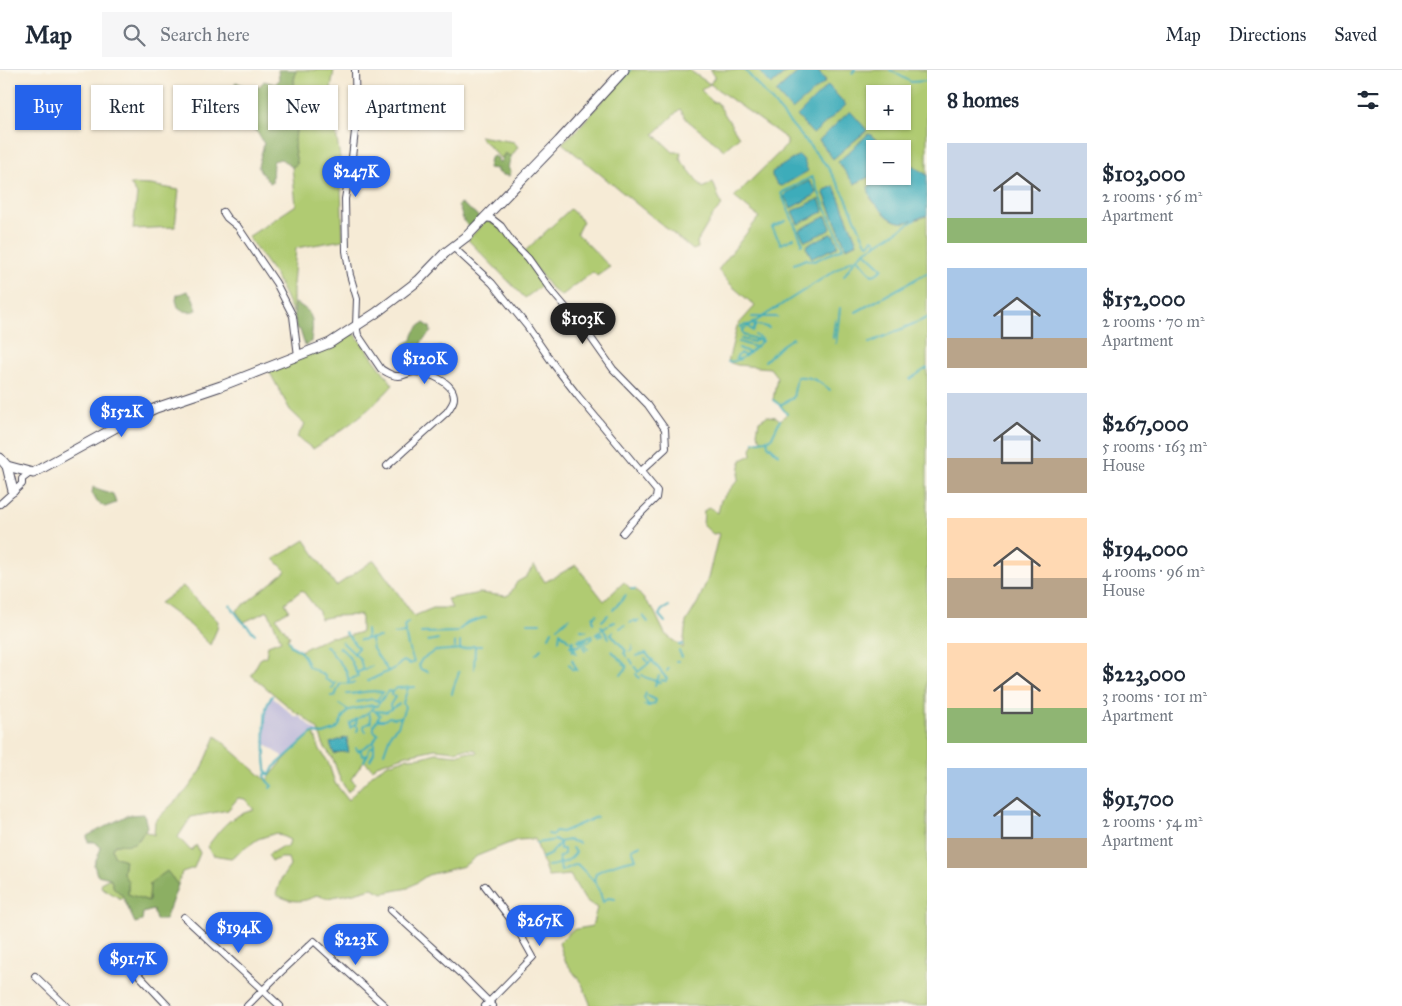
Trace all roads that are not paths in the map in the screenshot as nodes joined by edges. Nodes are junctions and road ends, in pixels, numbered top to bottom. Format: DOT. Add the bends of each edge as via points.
graph roads {
  1 [pos="355,70"];
  2 [pos="624,70"];
  3 [pos="223,212"];
  4 [pos="484,218"];
  5 [pos="453,246"];
  6 [pos="356,326"];
  7 [pos="298,356"];
  8 [pos="0,458"];
  9 [pos="7,466"];
  10 [pos="387,466"];
  11 [pos="640,472"];
  12 [pos="30,473"];
  13 [pos="13,491"];
  14 [pos="0,504"];
  15 [pos="623,533"];
  16 [pos="486,886"];
  17 [pos="391,910"];
  18 [pos="184,917"];
  19 [pos="115,950"];
  20 [pos="35,976"];
  21 [pos="263,990"];
  22 [pos="489,1005"];
  23 [pos="66,1006"];
  24 [pos="168,1006"];
  25 [pos="247,1006"];
  26 [pos="280,1006"];
  27 [pos="385,1006"];
  1 -- 6 [label="street" via="356,123 344,229 350,275 357,299"];
  2 -- 4 [label="street"];
  3 -- 7 [label="street" via="238,227 276,283 292,316"];
  4 -- 5 [label="street"];
  4 -- 11 [label="street" via="492,219 501,226 613,369 648,405 665,429 666,448"];
  5 -- 6 [label="street" via="419,280"];
  5 -- 11 [label="street" via="492,283"];
  6 -- 7 [label="street" via="330,343"];
  6 -- 10 [label="street" via="358,335 381,369 398,376 412,372 428,375 446,383 454,396 447,412"];
  7 -- 12 [label="street" via="156,408"];
  8 -- 9 [label="street"];
  9 -- 12 [label="street"];
  9 -- 13 [label="street"];
  11 -- 15 [label="street" via="657,492 656,498"];
  12 -- 13 [label="street"];
  13 -- 14 [label="street"];
  16 -- 22 [label="street" via="533,957"];
  17 -- 22 [label="street"];
  18 -- 21 [label="street"];
  19 -- 24 [label="street"];
  20 -- 23 [label="street"];
  21 -- 25 [label="street"];
  21 -- 26 [label="street"];
  21 -- 27 [label="street" via="314,941"];
}
